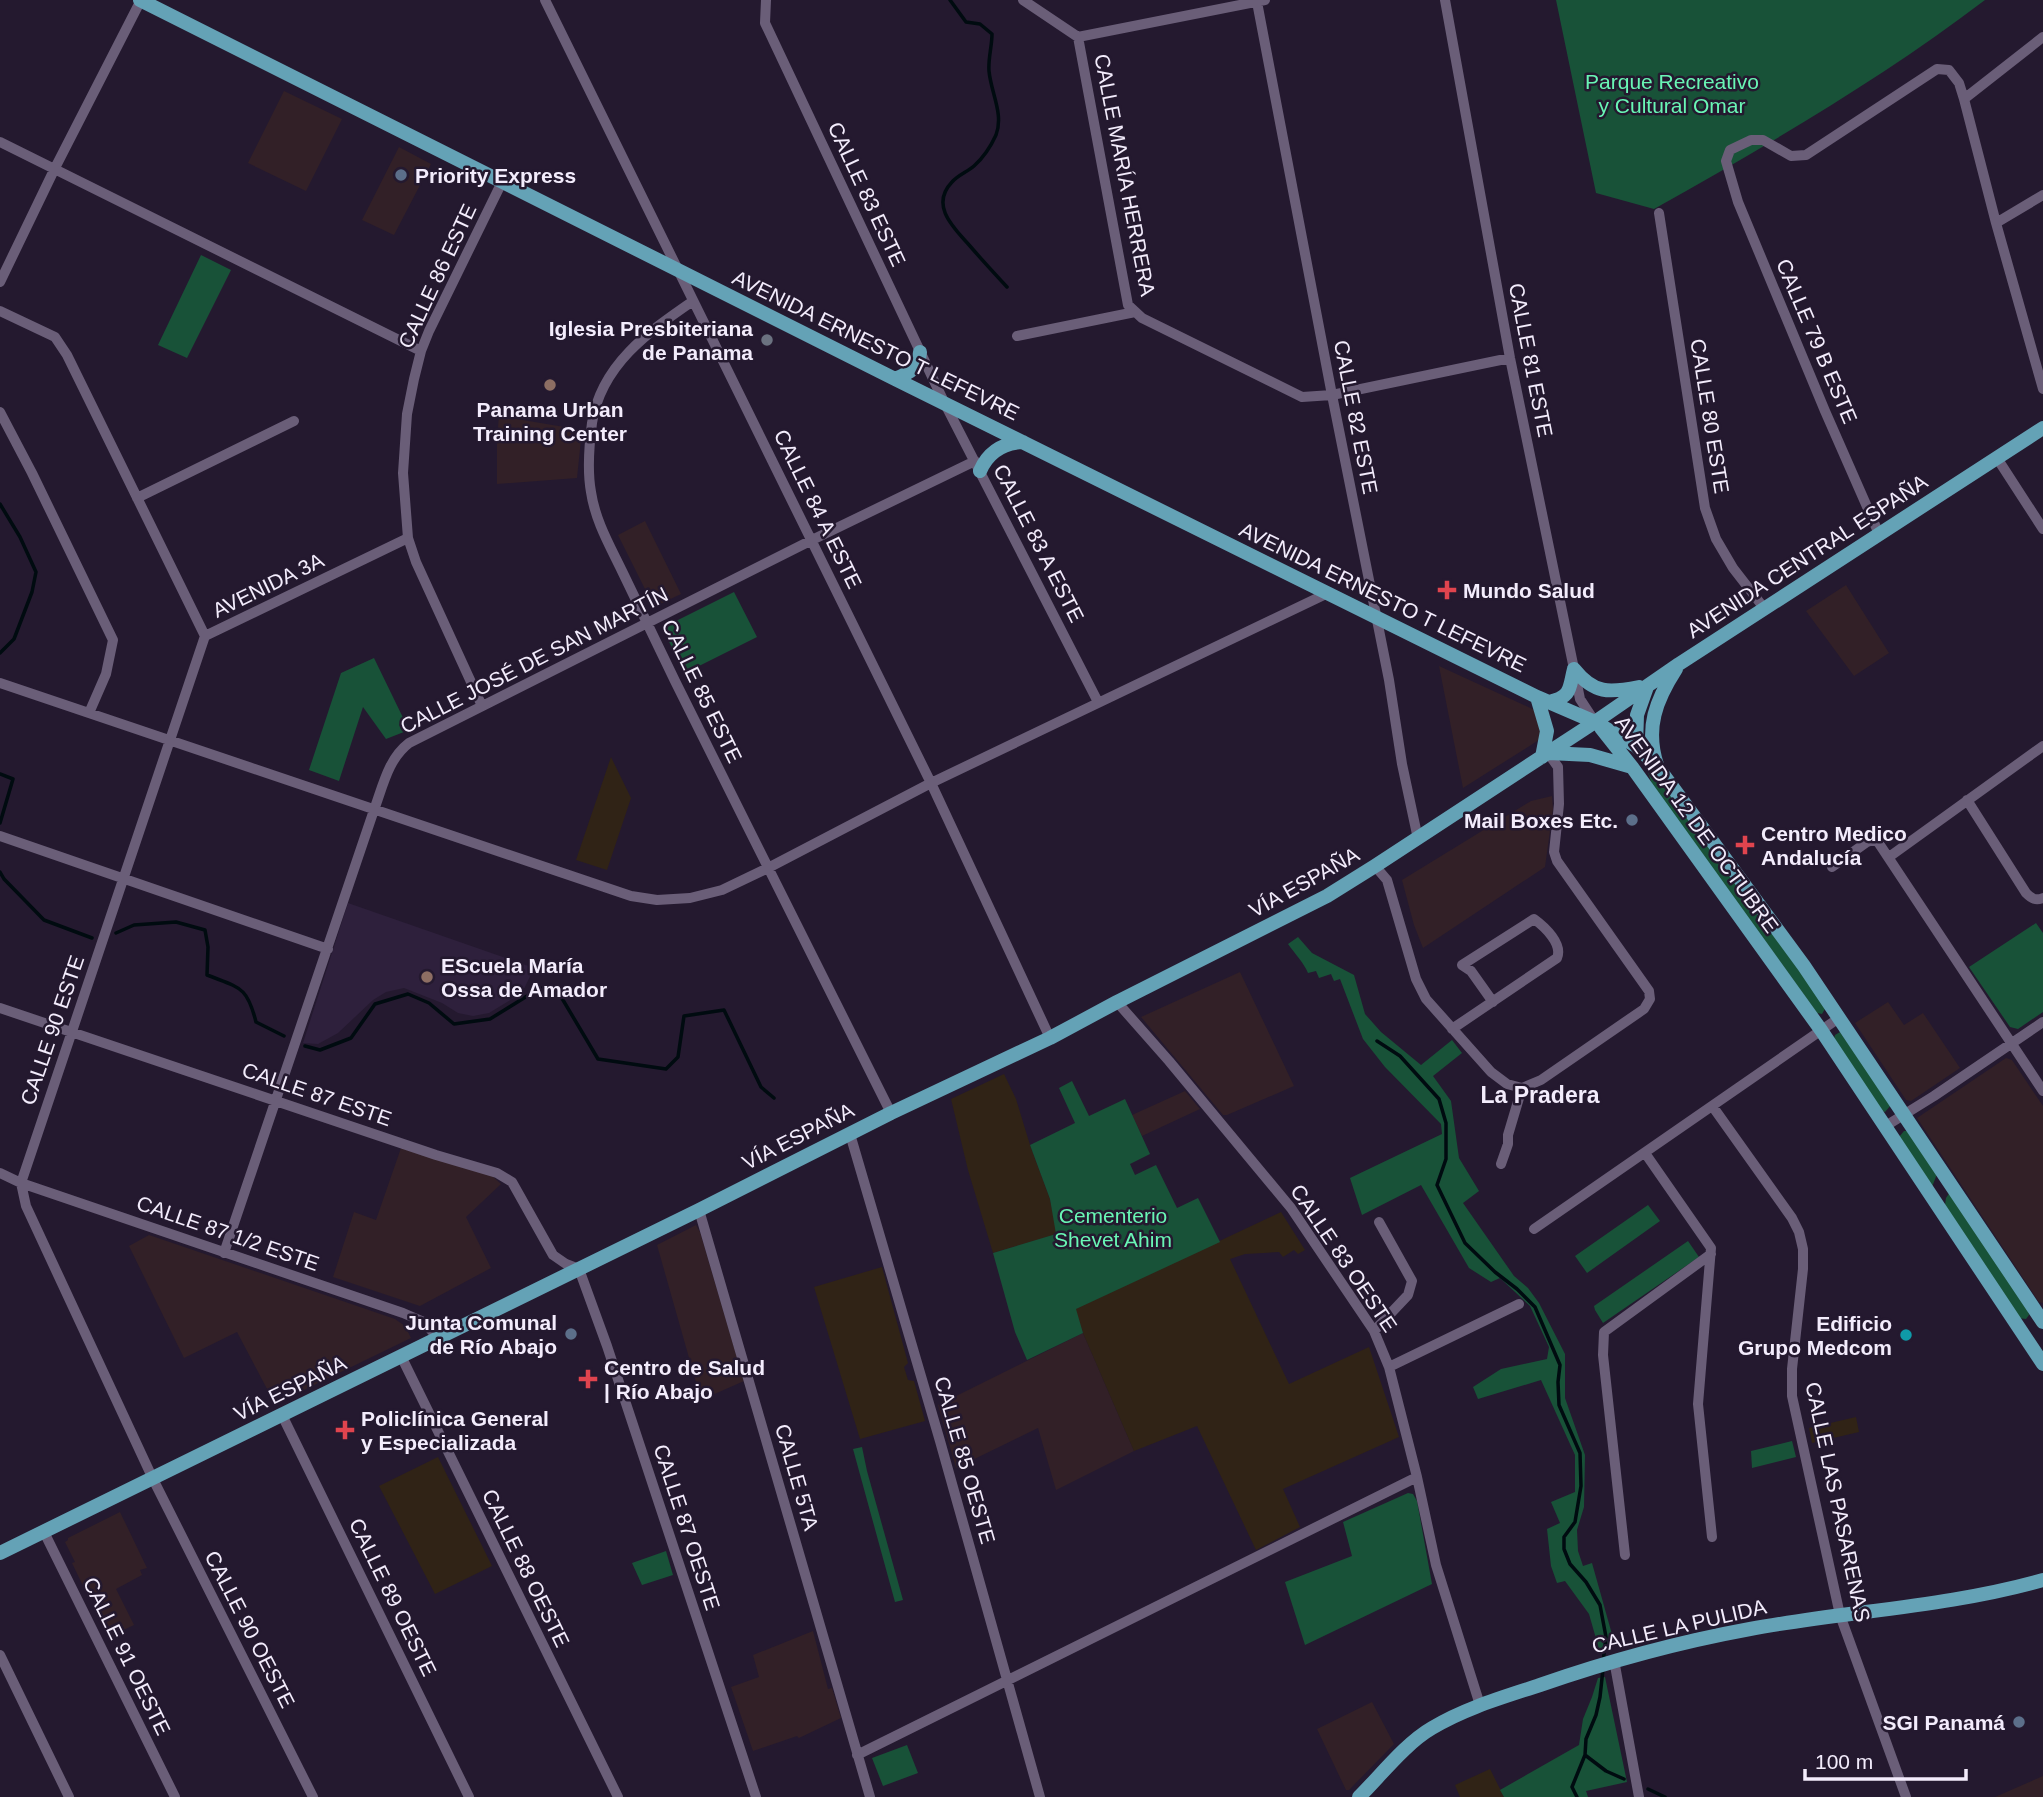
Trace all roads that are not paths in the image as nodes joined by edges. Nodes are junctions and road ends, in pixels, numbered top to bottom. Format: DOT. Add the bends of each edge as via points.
graph roads {
  1 [pos="140,0"];
  2 [pos="166,0"];
  3 [pos="545,0"];
  4 [pos="766,0"];
  5 [pos="1023,0"];
  6 [pos="1445,0"];
  7 [pos="1261,1"];
  8 [pos="1242,2"];
  9 [pos="185,23"];
  10 [pos="1078,37"];
  11 [pos="2043,37"];
  12 [pos="1964,99"];
  13 [pos="0,142"];
  14 [pos="55,168"];
  15 [pos="502,182"];
  16 [pos="2043,195"];
  17 [pos="1659,213"];
  18 [pos="1996,223"];
  19 [pos="678,270"];
  20 [pos="0,282"];
  21 [pos="693,301"];
  22 [pos="0,311"];
  23 [pos="1135,312"];
  24 [pos="1017,336"];
  25 [pos="421,351"];
  26 [pos="920,352"];
  27 [pos="1510,358"];
  28 [pos="895,379"];
  29 [pos="2043,389"];
  30 [pos="1332,395"];
  31 [pos="944,402"];
  32 [pos="0,412"];
  33 [pos="294,421"];
  34 [pos="2043,428"];
  35 [pos="1023,442"];
  36 [pos="1997,458"];
  37 [pos="977,466"];
  38 [pos="137,498"];
  39 [pos="2043,529"];
  40 [pos="1879,534"];
  41 [pos="408,538"];
  42 [pos="812,540"];
  43 [pos="1328,593"];
  44 [pos="1764,608"];
  45 [pos="1375,616"];
  46 [pos="647,623"];
  47 [pos="205,636"];
  48 [pos="1679,664"];
  49 [pos="1574,670"];
  50 [pos="0,683"];
  51 [pos="1647,686"];
  52 [pos="1543,700"];
  53 [pos="1098,702"];
  54 [pos="482,706"];
  55 [pos="89,713"];
  56 [pos="1595,722"];
  57 [pos="169,740"];
  58 [pos="1636,746"];
  59 [pos="2043,746"];
  60 [pos="1545,755"];
  61 [pos="1632,766"];
  62 [pos="1657,766"];
  63 [pos="931,783"];
  64 [pos="1967,800"];
  65 [pos="374,810"];
  66 [pos="3,837"];
  67 [pos="1418,839"];
  68 [pos="1889,857"];
  69 [pos="1375,866"];
  70 [pos="1832,867"];
  71 [pos="768,868"];
  72 [pos="124,879"];
  73 [pos="2043,898"];
  74 [pos="328,949"];
  75 [pos="1117,1002"];
  76 [pos="1493,1002"];
  77 [pos="0,1008"];
  78 [pos="1839,1018"];
  79 [pos="2043,1022"];
  80 [pos="1452,1029"];
  81 [pos="1821,1030"];
  82 [pos="72,1032"];
  83 [pos="1050,1038"];
  84 [pos="2011,1044"];
  85 [pos="1522,1087"];
  86 [pos="2043,1091"];
  87 [pos="277,1101"];
  88 [pos="1713,1107"];
  89 [pos="891,1113"];
  90 [pos="1904,1115"];
  91 [pos="1884,1126"];
  92 [pos="850,1134"];
  93 [pos="1645,1153"];
  94 [pos="1502,1164"];
  95 [pos="0,1173"];
  96 [pos="1949,1181"];
  97 [pos="21,1183"];
  98 [pos="1933,1200"];
  99 [pos="699,1210"];
  100 [pos="1379,1222"];
  101 [pos="1534,1229"];
  102 [pos="224,1253"];
  103 [pos="1711,1254"];
  104 [pos="579,1269"];
  105 [pos="1519,1304"];
  106 [pos="2043,1322"];
  107 [pos="1374,1331"];
  108 [pos="438,1338"];
  109 [pos="401,1356"];
  110 [pos="2043,1364"];
  111 [pos="1388,1367"];
  112 [pos="282,1415"];
  113 [pos="1418,1477"];
  114 [pos="153,1479"];
  115 [pos="44,1532"];
  116 [pos="1712,1536"];
  117 [pos="0,1553"];
  118 [pos="1625,1555"];
  119 [pos="2043,1580"];
  120 [pos="1840,1615"];
  121 [pos="0,1655"];
  122 [pos="1614,1660"];
  123 [pos="1007,1681"];
  124 [pos="1480,1705"];
  125 [pos="857,1755"];
  126 [pos="69,1797"];
  127 [pos="175,1797"];
  128 [pos="313,1797"];
  129 [pos="469,1797"];
  130 [pos="618,1797"];
  131 [pos="757,1797"];
  132 [pos="870,1797"];
  133 [pos="1040,1797"];
  134 [pos="1359,1797"];
  135 [pos="1639,1797"];
  136 [pos="1906,1797"];
  1 -- 9 [label="main road, AVENIDA ERNESTO T LEFEVRE"];
  1 -- 14 [label="street"];
  2 -- 9 [label="main road"];
  3 -- 19 [label="street, CALLE 84 A ESTE"];
  4 -- 26 [label="street, CALLE 83 ESTE" via="765,23"];
  5 -- 10 [label="street"];
  6 -- 27 [label="street, CALLE 81 ESTE"];
  7 -- 8 [label="street"];
  7 -- 30 [label="street, CALLE 82 ESTE"];
  8 -- 10 [label="street"];
  9 -- 15 [label="main road, AVENIDA ERNESTO T LEFEVRE"];
  10 -- 23 [label="street, CALLE MARÍA HERRERA" via="1128,304"];
  11 -- 12 [label="street"];
  12 -- 18 [label="street"];
  12 -- 40 [label="street, CALLE 79 B ESTE" via="1949,70 1937,69 1806,155 1791,156 1763,140 1751,140 1730,150 1726,161 1738,202"];
  13 -- 14 [label="street"];
  14 -- 20 [label="street"];
  14 -- 25 [label="street"];
  15 -- 19 [label="main road, AVENIDA ERNESTO T LEFEVRE"];
  15 -- 25 [label="street, CALLE 86 ESTE"];
  16 -- 18 [label="street"];
  17 -- 44 [label="street, CALLE 80 ESTE" via="1705,508 1733,568"];
  18 -- 29 [label="street"];
  19 -- 21 [label="street, CALLE 84 A ESTE"];
  19 -- 28 [label="main road, AVENIDA ERNESTO T LEFEVRE"];
  21 -- 42 [label="street, CALLE 84 A ESTE"];
  21 -- 46 [label="street, CALLE 85 ESTE" via="651,331 618,363 600,392 592,421 591,493"];
  22 -- 38 [label="street" via="55,337"];
  23 -- 24 [label="street"];
  23 -- 30 [label="street, CALLE MARÍA HERRERA" via="1294,394"];
  25 -- 41 [label="street, CALLE 86 ESTE" via="404,443"];
  26 -- 28 [label="main road" via="913,370"];
  26 -- 31 [label="street, CALLE 83 ESTE"];
  27 -- 30 [label="street, CALLE MARÍA HERRERA"];
  27 -- 49 [label="street, CALLE 81 ESTE"];
  28 -- 31 [label="main road, AVENIDA ERNESTO T LEFEVRE"];
  30 -- 45 [label="street, CALLE 82 ESTE"];
  31 -- 35 [label="main road, AVENIDA ERNESTO T LEFEVRE"];
  31 -- 37 [label="street, CALLE 83 A ESTE"];
  32 -- 55 [label="street" via="113,640 106,674"];
  33 -- 38 [label="street"];
  34 -- 36 [label="main road, AVENIDA CENTRAL ESPAÑA"];
  35 -- 37 [label="main road" via="997,449"];
  35 -- 43 [label="main road, AVENIDA ERNESTO T LEFEVRE"];
  36 -- 39 [label="street"];
  36 -- 40 [label="main road, AVENIDA CENTRAL ESPAÑA"];
  37 -- 42 [label="street, CALLE JOSÉ DE SAN MARTÍN"];
  37 -- 53 [label="street, CALLE 83 A ESTE"];
  38 -- 47 [label="street"];
  40 -- 44 [label="main road, AVENIDA CENTRAL ESPAÑA"];
  41 -- 47 [label="street, AVENIDA 3A"];
  41 -- 54 [label="street, CALLE 86 ESTE"];
  42 -- 46 [label="street, CALLE JOSÉ DE SAN MARTÍN"];
  42 -- 63 [label="street, CALLE 84 A ESTE"];
  43 -- 45 [label="main road, AVENIDA ERNESTO T LEFEVRE"];
  43 -- 53 [label="street"];
  44 -- 48 [label="main road, AVENIDA CENTRAL ESPAÑA"];
  45 -- 52 [label="main road, AVENIDA ERNESTO T LEFEVRE"];
  45 -- 67 [label="street, CALLE 82 ESTE"];
  46 -- 54 [label="street, CALLE JOSÉ DE SAN MARTÍN"];
  46 -- 71 [label="street, CALLE 85 ESTE"];
  47 -- 57 [label="street, AVENIDA 3A"];
  48 -- 51 [label="main road, AVENIDA CENTRAL ESPAÑA"];
  48 -- 62 [label="main road" via="1653,723 1651,744"];
  49 -- 51 [label="main road" via="1584,682 1609,692"];
  49 -- 52 [label="main road" via="1566,695"];
  49 -- 56 [label="street, CALLE 81 ESTE" via="1580,699"];
  50 -- 55 [label="street"];
  51 -- 56 [label="main road, AVENIDA CENTRAL ESPAÑA"];
  51 -- 58 [label="main road" via="1637,715"];
  52 -- 56 [label="main road, AVENIDA ERNESTO T LEFEVRE"];
  52 -- 60 [label="main road"];
  53 -- 63 [label="street"];
  54 -- 65 [label="street, CALLE JOSÉ DE SAN MARTÍN" via="400,750"];
  55 -- 57 [label="street"];
  56 -- 58 [label="main road, AVENIDA 12 DE OCTUBRE"];
  56 -- 60 [label="main road, VÍA ESPAÑA"];
  56 -- 61 [label="main road, AVENIDA 12 DE OCTUBRE"];
  57 -- 65 [label="street"];
  57 -- 72 [label="street, CALLE 90 ESTE"];
  58 -- 62 [label="main road, AVENIDA 12 DE OCTUBRE"];
  59 -- 64 [label="street"];
  60 -- 61 [label="main road" via="1590,755"];
  60 -- 67 [label="main road, VÍA ESPAÑA"];
  60 -- 85 [label="street" via="1558,767 1557,861 1649,991 1650,999 1644,1009 1541,1080"];
  61 -- 81 [label="main road, AVENIDA 12 DE OCTUBRE"];
  62 -- 78 [label="main road, AVENIDA 12 DE OCTUBRE"];
  63 -- 71 [label="street"];
  63 -- 83 [label="street, CALLE 84 A ESTE"];
  64 -- 68 [label="street"];
  64 -- 73 [label="street" via="2026,893 2032,899"];
  65 -- 71 [label="street" via="631,896 657,900 722,890"];
  65 -- 74 [label="street, CALLE JOSÉ DE SAN MARTÍN"];
  66 -- 72 [label="street"];
  67 -- 69 [label="main road, VÍA ESPAÑA"];
  68 -- 70 [label="street" via="1873,840"];
  68 -- 84 [label="street"];
  69 -- 75 [label="main road, VÍA ESPAÑA" via="1327,896"];
  69 -- 80 [label="street" via="1387,880 1416,979 1426,999"];
  71 -- 89 [label="street, CALLE 85 ESTE"];
  72 -- 74 [label="street"];
  72 -- 82 [label="street, CALLE 90 ESTE"];
  74 -- 87 [label="street, CALLE JOSÉ DE SAN MARTÍN"];
  75 -- 83 [label="main road, VÍA ESPAÑA"];
  75 -- 107 [label="street, CALLE 83 OESTE" via="1291,1208"];
  76 -- 76 [label="street" via="1557,958 1558,946 1534,919 1462,965"];
  76 -- 80 [label="street"];
  77 -- 82 [label="street, CALLE 87 ESTE"];
  78 -- 81 [label="street"];
  78 -- 90 [label="main road, AVENIDA 12 DE OCTUBRE"];
  79 -- 84 [label="street"];
  80 -- 85 [label="street" via="1491,1072 1507,1084"];
  81 -- 88 [label="street"];
  81 -- 91 [label="main road, AVENIDA 12 DE OCTUBRE"];
  82 -- 87 [label="street, CALLE 87 ESTE"];
  82 -- 97 [label="street, CALLE 90 ESTE"];
  83 -- 89 [label="main road, VÍA ESPAÑA"];
  84 -- 86 [label="street"];
  84 -- 90 [label="street"];
  85 -- 94 [label="street"];
  87 -- 102 [label="street, CALLE JOSÉ DE SAN MARTÍN"];
  87 -- 104 [label="street, CALLE 87 ESTE" via="498,1173 512,1182 553,1255"];
  88 -- 93 [label="street"];
  88 -- 120 [label="street, CALLE LAS PASARENAS" via="1799,1233 1803,1269 1792,1396"];
  89 -- 92 [label="main road, VÍA ESPAÑA"];
  90 -- 91 [label="street"];
  90 -- 96 [label="main road, AVENIDA 12 DE OCTUBRE"];
  91 -- 98 [label="main road, AVENIDA 12 DE OCTUBRE"];
  92 -- 99 [label="main road, VÍA ESPAÑA"];
  92 -- 123 [label="street, CALLE 85 OESTE"];
  93 -- 101 [label="street"];
  93 -- 103 [label="street"];
  95 -- 97 [label="street, CALLE 87 1/2 ESTE"];
  96 -- 98 [label="main road"];
  96 -- 106 [label="main road, AVENIDA 12 DE OCTUBRE"];
  97 -- 102 [label="street, CALLE 87 1/2 ESTE"];
  97 -- 114 [label="street" via="26,1206"];
  98 -- 110 [label="main road, AVENIDA 12 DE OCTUBRE"];
  99 -- 104 [label="main road, VÍA ESPAÑA"];
  99 -- 125 [label="street, CALLE 5TA"];
  100 -- 107 [label="street" via="1412,1281 1408,1295"];
  102 -- 108 [label="street, CALLE 87 1/2 ESTE" via="403,1313 424,1322"];
  103 -- 116 [label="street" via="1698,1404"];
  103 -- 118 [label="street" via="1604,1332 1602,1355"];
  104 -- 108 [label="main road, VÍA ESPAÑA"];
  104 -- 131 [label="street, CALLE 87 OESTE"];
  105 -- 111 [label="street"];
  107 -- 111 [label="street, CALLE 83 OESTE"];
  108 -- 109 [label="main road, VÍA ESPAÑA"];
  109 -- 112 [label="main road, VÍA ESPAÑA"];
  109 -- 130 [label="street, CALLE 88 OESTE"];
  111 -- 113 [label="street, CALLE 83 OESTE"];
  112 -- 114 [label="main road, VÍA ESPAÑA"];
  112 -- 129 [label="street, CALLE 89 OESTE"];
  113 -- 123 [label="street"];
  113 -- 124 [label="street, CALLE 83 OESTE" via="1436,1565"];
  114 -- 115 [label="main road, VÍA ESPAÑA"];
  114 -- 128 [label="street, CALLE 90 OESTE"];
  115 -- 117 [label="main road, VÍA ESPAÑA"];
  115 -- 127 [label="street, CALLE 91 OESTE"];
  119 -- 120 [label="main road, CALLE LA PULIDA" via="1983,1594"];
  120 -- 122 [label="main road, CALLE LA PULIDA" via="1751,1629"];
  120 -- 136 [label="street, CALLE LAS PASARENAS"];
  121 -- 126 [label="street"];
  122 -- 124 [label="main road, CALLE LA PULIDA"];
  122 -- 135 [label="street"];
  123 -- 125 [label="street"];
  123 -- 133 [label="street, CALLE 85 OESTE"];
  124 -- 134 [label="main road, CALLE LA PULIDA" via="1430,1728"];
  125 -- 132 [label="street, CALLE 5TA"];
}
